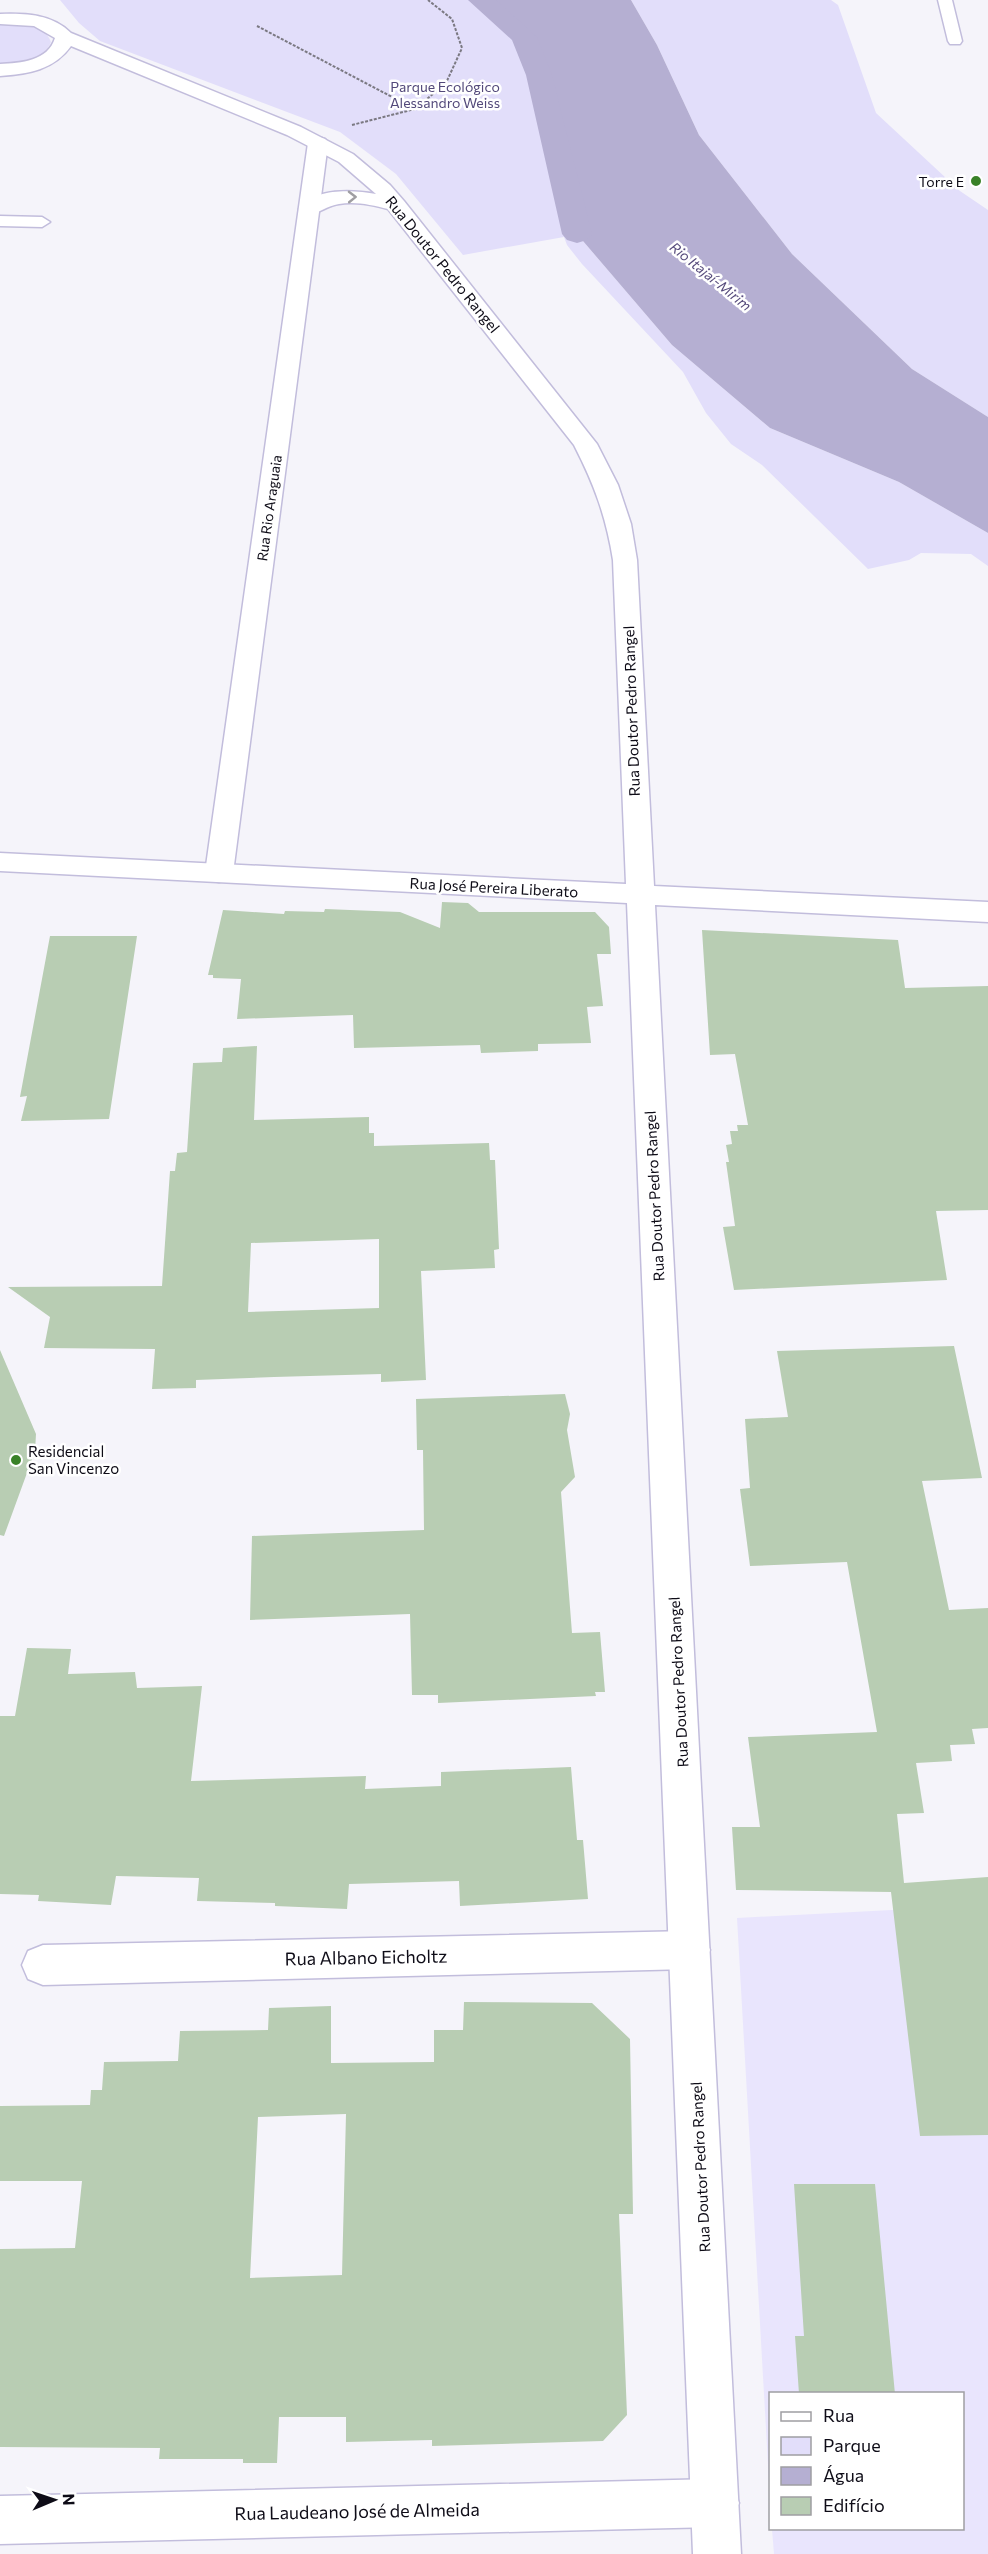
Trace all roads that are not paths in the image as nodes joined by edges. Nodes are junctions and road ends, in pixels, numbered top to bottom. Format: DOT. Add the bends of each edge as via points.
graph roads {
  1 [pos="18,0"];
  2 [pos="945,0"];
  3 [pos="50,6"];
  4 [pos="0,12"];
  5 [pos="0,19"];
  6 [pos="62,33"];
  7 [pos="956,42"];
  8 [pos="33,65"];
  9 [pos="140,69"];
  10 [pos="0,70"];
  11 [pos="318,143"];
  12 [pos="397,205"];
  13 [pos="309,209"];
  14 [pos="0,221"];
  15 [pos="42,222"];
  16 [pos="0,862"];
  17 [pos="219,873"];
  18 [pos="639,894"];
  19 [pos="988,912"];
  20 [pos="690,1950"];
  21 [pos="43,1965"];
  22 [pos="715,2503"];
  23 [pos="0,2520"];
  24 [pos="717,2554"];
  1 -- 4 [label="main road"];
  2 -- 7 [label="lane"];
  3 -- 6 [label="main road"];
  5 -- 6 [label="main road, Rua Doutor Pedro Rangel" via="34,20"];
  6 -- 8 [label="main road" via="63,46 58,53"];
  6 -- 9 [label="main road, Rua Doutor Pedro Rangel"];
  8 -- 9 [label="main road, Rua Doutor Pedro Rangel"];
  8 -- 10 [label="main road"];
  9 -- 11 [label="main road, Rua Doutor Pedro Rangel"];
  11 -- 12 [label="main road, Rua Doutor Pedro Rangel" via="366,173"];
  11 -- 13 [label="main road, Rua Rio Araguaia"];
  13 -- 12 [label="main road, one-way" via="322,201 363,196"];
  12 -- 18 [label="main road, Rua Doutor Pedro Rangel" via="585,444 620,524 625,560"];
  13 -- 17 [label="main road, Rua Rio Araguaia"];
  14 -- 15 [label="lane"];
  16 -- 17 [label="main road, Rua José Pereira Liberato"];
  17 -- 18 [label="main road, Rua José Pereira Liberato"];
  18 -- 19 [label="main road, Rua José Pereira Liberato"];
  18 -- 20 [label="main road, Rua Doutor Pedro Rangel"];
  20 -- 21 [label="main road, Rua Albano Eicholtz"];
  20 -- 22 [label="main road, Rua Doutor Pedro Rangel"];
  22 -- 23 [label="main road, Rua Laudeano José de Almeida"];
  22 -- 24 [label="main road, Rua Doutor Pedro Rangel"];
}
